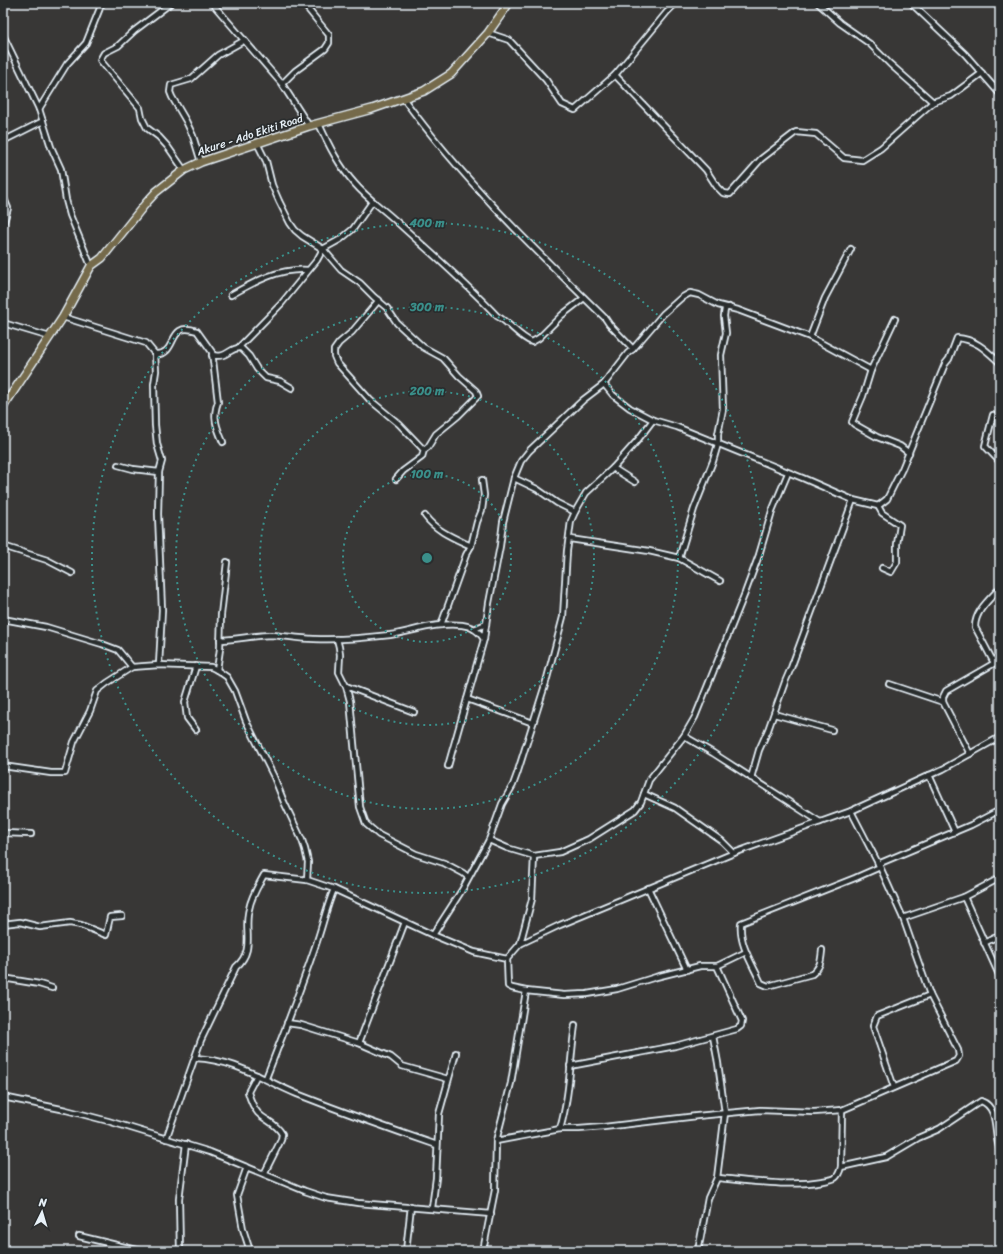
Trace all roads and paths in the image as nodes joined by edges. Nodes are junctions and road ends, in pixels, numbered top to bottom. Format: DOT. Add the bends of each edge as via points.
graph roads {
  1 [pos="102,3"];
  2 [pos="171,3"];
  3 [pos="212,3"];
  4 [pos="304,3"];
  5 [pos="509,3"];
  6 [pos="676,3"];
  7 [pos="818,3"];
  8 [pos="911,3"];
  9 [pos="488,33"];
  10 [pos="3,35"];
  11 [pos="245,40"];
  12 [pos="982,73"];
  13 [pos="615,74"];
  14 [pos="282,84"];
  15 [pos="1000,94"];
  16 [pos="403,98"];
  17 [pos="934,102"];
  18 [pos="39,109"];
  19 [pos="43,121"];
  20 [pos="319,124"];
  21 [pos="309,126"];
  22 [pos="3,141"];
  23 [pos="258,143"];
  24 [pos="201,162"];
  25 [pos="184,170"];
  26 [pos="3,196"];
  27 [pos="372,202"];
  28 [pos="3,224"];
  29 [pos="323,249"];
  30 [pos="851,249"];
  31 [pos="91,266"];
  32 [pos="308,270"];
  33 [pos="231,295"];
  34 [pos="584,298"];
  35 [pos="379,300"];
  36 [pos="729,307"];
  37 [pos="63,317"];
  38 [pos="895,319"];
  39 [pos="3,323"];
  40 [pos="50,336"];
  41 [pos="810,337"];
  42 [pos="238,348"];
  43 [pos="633,349"];
  44 [pos="155,354"];
  45 [pos="212,355"];
  46 [pos="1000,364"];
  47 [pos="871,370"];
  48 [pos="604,384"];
  49 [pos="292,388"];
  50 [pos="3,407"];
  51 [pos="992,415"];
  52 [pos="653,420"];
  53 [pos="223,442"];
  54 [pos="718,444"];
  55 [pos="424,450"];
  56 [pos="909,453"];
  57 [pos="1000,462"];
  58 [pos="118,465"];
  59 [pos="613,468"];
  60 [pos="159,472"];
  61 [pos="788,473"];
  62 [pos="514,478"];
  63 [pos="396,480"];
  64 [pos="482,480"];
  65 [pos="635,482"];
  66 [pos="853,500"];
  67 [pos="878,506"];
  68 [pos="575,512"];
  69 [pos="425,516"];
  70 [pos="570,539"];
  71 [pos="3,546"];
  72 [pos="471,546"];
  73 [pos="679,558"];
  74 [pos="227,562"];
  75 [pos="882,568"];
  76 [pos="72,573"];
  77 [pos="720,581"];
  78 [pos="1000,588"];
  79 [pos="3,619"];
  80 [pos="486,624"];
  81 [pos="441,625"];
  82 [pos="474,629"];
  83 [pos="337,639"];
  84 [pos="484,639"];
  85 [pos="220,640"];
  86 [pos="1000,660"];
  87 [pos="994,663"];
  88 [pos="159,665"];
  89 [pos="196,666"];
  90 [pos="132,667"];
  91 [pos="218,670"];
  92 [pos="889,684"];
  93 [pos="346,686"];
  94 [pos="467,699"];
  95 [pos="943,702"];
  96 [pos="414,712"];
  97 [pos="774,714"];
  98 [pos="533,723"];
  99 [pos="196,730"];
  100 [pos="832,730"];
  101 [pos="684,736"];
  102 [pos="1000,737"];
  103 [pos="970,754"];
  104 [pos="3,766"];
  105 [pos="448,766"];
  106 [pos="929,775"];
  107 [pos="751,778"];
  108 [pos="644,794"];
  109 [pos="851,810"];
  110 [pos="1000,810"];
  111 [pos="820,822"];
  112 [pos="955,832"];
  113 [pos="3,834"];
  114 [pos="31,834"];
  115 [pos="3,840"];
  116 [pos="489,840"];
  117 [pos="734,853"];
  118 [pos="3,855"];
  119 [pos="534,856"];
  120 [pos="879,865"];
  121 [pos="468,877"];
  122 [pos="1000,878"];
  123 [pos="307,880"];
  124 [pos="648,888"];
  125 [pos="334,889"];
  126 [pos="964,897"];
  127 [pos="122,916"];
  128 [pos="903,918"];
  129 [pos="405,922"];
  130 [pos="3,924"];
  131 [pos="433,935"];
  132 [pos="1000,935"];
  133 [pos="984,943"];
  134 [pos="520,944"];
  135 [pos="822,950"];
  136 [pos="746,952"];
  137 [pos="507,959"];
  138 [pos="717,966"];
  139 [pos="687,970"];
  140 [pos="1000,977"];
  141 [pos="3,978"];
  142 [pos="52,988"];
  143 [pos="526,991"];
  144 [pos="930,995"];
  145 [pos="287,1023"];
  146 [pos="575,1025"];
  147 [pos="713,1036"];
  148 [pos="358,1043"];
  149 [pos="456,1053"];
  150 [pos="195,1058"];
  151 [pos="570,1066"];
  152 [pos="257,1075"];
  153 [pos="266,1078"];
  154 [pos="448,1079"];
  155 [pos="894,1087"];
  156 [pos="3,1097"];
  157 [pos="842,1110"];
  158 [pos="724,1113"];
  159 [pos="560,1129"];
  160 [pos="166,1139"];
  161 [pos="496,1141"];
  162 [pos="186,1144"];
  163 [pos="437,1145"];
  164 [pos="1000,1150"];
  165 [pos="3,1152"];
  166 [pos="3,1155"];
  167 [pos="247,1167"];
  168 [pos="841,1167"];
  169 [pos="264,1174"];
  170 [pos="717,1178"];
  171 [pos="410,1206"];
  172 [pos="432,1208"];
  173 [pos="491,1214"];
  174 [pos="79,1236"];
  175 [pos="141,1251"];
  176 [pos="180,1251"];
  177 [pos="250,1251"];
  178 [pos="406,1251"];
  179 [pos="484,1251"];
  180 [pos="698,1251"];
  1 -- 18 [label="street" via="86,43 67,64"];
  2 -- 25 [label="street" via="118,46 104,53 100,60 140,108 147,128 168,147"];
  3 -- 11 [label="street"];
  4 -- 14 [label="street" via="329,34 329,43 315,58 295,71"];
  5 -- 9 [label="main road, Akure - Ado Ekiti Road"];
  6 -- 13 [label="street"];
  7 -- 17 [label="street" via="840,24 870,44"];
  8 -- 12 [label="street"];
  9 -- 13 [label="street" via="509,40 546,80 562,104 575,110"];
  9 -- 16 [label="main road, Akure - Ado Ekiti Road" via="451,74 424,91"];
  10 -- 18 [label="street"];
  11 -- 14 [label="street"];
  11 -- 24 [label="street" via="218,55 192,79 171,85 170,92 186,120"];
  12 -- 15 [label="street"];
  12 -- 17 [label="street" via="951,96"];
  13 -- 17 [label="street" via="706,170 717,187 723,193 730,194 761,160 796,132 816,134 844,158 862,160 881,148"];
  14 -- 21 [label="street"];
  16 -- 20 [label="main road, Akure - Ado Ekiti Road"];
  16 -- 34 [label="street" via="428,132 486,198"];
  18 -- 19 [label="street"];
  19 -- 22 [label="street"];
  19 -- 31 [label="street" via="61,169 70,215"];
  20 -- 21 [label="main road, Akure - Ado Ekiti Road"];
  20 -- 27 [label="street" via="334,156 355,185"];
  21 -- 23 [label="main road, Akure - Ado Ekiti Road"];
  23 -- 24 [label="main road, Akure - Ado Ekiti Road"];
  23 -- 29 [label="street" via="274,190 290,223 302,236"];
  24 -- 25 [label="main road, Akure - Ado Ekiti Road"];
  25 -- 31 [label="main road, Akure - Ado Ekiti Road" via="156,192 102,258"];
  26 -- 28 [label="street" via="8,208"];
  27 -- 29 [label="street" via="353,230"];
  27 -- 34 [label="street" via="431,252 496,316 527,340 532,342 539,338"];
  29 -- 32 [label="street"];
  29 -- 35 [label="street" via="341,270"];
  30 -- 41 [label="street" via="825,298"];
  31 -- 37 [label="main road, Akure - Ado Ekiti Road"];
  32 -- 33 [label="street" via="296,269 266,276"];
  32 -- 42 [label="street" via="281,304"];
  34 -- 43 [label="street"];
  35 -- 55 [label="street" via="352,332 339,343 334,350 334,356 337,363 370,400 399,424"];
  35 -- 55 [label="street" via="397,323 423,347 443,358 478,396 436,434"];
  36 -- 41 [label="street"];
  36 -- 43 [label="street" via="690,293 663,314"];
  36 -- 54 [label="street" via="724,316 726,333 721,356 723,409"];
  37 -- 40 [label="main road, Akure - Ado Ekiti Road"];
  37 -- 44 [label="street" via="146,343"];
  38 -- 47 [label="street"];
  39 -- 40 [label="street"];
  40 -- 50 [label="main road, Akure - Ado Ekiti Road"];
  41 -- 47 [label="street"];
  42 -- 45 [label="street" via="222,356"];
  42 -- 49 [label="street" via="249,356 257,370 266,378 280,381"];
  43 -- 48 [label="street"];
  44 -- 45 [label="street" via="160,355 168,350 179,330 186,329 197,332"];
  44 -- 60 [label="street" via="157,444 162,461"];
  45 -- 53 [label="street" via="218,402 215,417"];
  46 -- 56 [label="street" via="985,349 967,339 957,338"];
  47 -- 56 [label="street" via="852,422"];
  48 -- 52 [label="street" via="630,408"];
  48 -- 62 [label="street" via="583,400 524,456"];
  51 -- 57 [label="street" via="985,446"];
  52 -- 54 [label="street"];
  52 -- 59 [label="street"];
  54 -- 61 [label="street"];
  54 -- 73 [label="street"];
  55 -- 63 [label="street" via="422,457 403,471"];
  56 -- 67 [label="street" via="887,499"];
  58 -- 60 [label="street"];
  59 -- 65 [label="street"];
  59 -- 68 [label="street" via="586,493"];
  60 -- 88 [label="street" via="158,526 162,610"];
  61 -- 66 [label="street"];
  61 -- 101 [label="street" via="772,511 736,618 698,710"];
  62 -- 68 [label="street"];
  62 -- 80 [label="street" via="503,522"];
  64 -- 72 [label="street" via="482,510"];
  66 -- 67 [label="street"];
  66 -- 97 [label="street"];
  67 -- 75 [label="street" via="882,513 900,525 897,562 891,572"];
  68 -- 70 [label="street" via="571,521"];
  69 -- 72 [label="street" via="437,529"];
  70 -- 73 [label="street"];
  70 -- 98 [label="street" via="563,616"];
  71 -- 76 [label="street" via="47,560"];
  72 -- 81 [label="street"];
  73 -- 77 [label="street"];
  74 -- 85 [label="street" via="220,615"];
  78 -- 87 [label="street" via="980,611 975,621 975,627"];
  79 -- 90 [label="street" via="46,627 102,644 118,650"];
  80 -- 82 [label="street"];
  80 -- 84 [label="street"];
  81 -- 82 [label="street" via="462,625"];
  81 -- 83 [label="street" via="390,635"];
  82 -- 84 [label="street"];
  83 -- 85 [label="street" via="271,635"];
  83 -- 93 [label="street" via="340,655 339,672"];
  84 -- 94 [label="street"];
  85 -- 91 [label="street"];
  86 -- 87 [label="street"];
  87 -- 95 [label="street" via="946,691"];
  88 -- 89 [label="street"];
  88 -- 90 [label="street"];
  89 -- 91 [label="street"];
  89 -- 99 [label="street" via="185,702 187,718"];
  90 -- 104 [label="street" via="97,691 74,742 65,773"];
  91 -- 123 [label="street" via="227,677 235,691 246,721 258,741 302,840 308,862"];
  92 -- 95 [label="street"];
  93 -- 96 [label="street"];
  93 -- 121 [label="street" via="350,701 360,807 366,824 380,835 416,854 444,863"];
  94 -- 98 [label="street"];
  94 -- 105 [label="street"];
  95 -- 103 [label="street"];
  97 -- 100 [label="street"];
  97 -- 107 [label="street"];
  98 -- 116 [label="street" via="513,785 502,804"];
  101 -- 107 [label="street"];
  101 -- 108 [label="street" via="650,780"];
  102 -- 103 [label="street"];
  103 -- 106 [label="street"];
  106 -- 109 [label="street"];
  106 -- 112 [label="street"];
  107 -- 111 [label="street"];
  108 -- 117 [label="street" via="675,808 722,841"];
  108 -- 119 [label="street" via="635,810 589,840 560,852"];
  109 -- 111 [label="street"];
  109 -- 120 [label="street"];
  110 -- 112 [label="street"];
  111 -- 117 [label="street"];
  112 -- 120 [label="street"];
  113 -- 114 [label="street"];
  115 -- 118 [label="street"];
  116 -- 119 [label="street"];
  116 -- 121 [label="street"];
  117 -- 124 [label="street"];
  119 -- 134 [label="street" via="532,899"];
  120 -- 128 [label="street"];
  120 -- 136 [label="street" via="855,878 741,923 741,936"];
  121 -- 131 [label="street"];
  122 -- 126 [label="street"];
  123 -- 125 [label="street"];
  123 -- 150 [label="street" via="264,875 248,909 249,942 246,955 236,968 207,1026"];
  124 -- 134 [label="street"];
  124 -- 139 [label="street"];
  125 -- 129 [label="street"];
  125 -- 145 [label="street"];
  126 -- 128 [label="street"];
  126 -- 133 [label="street"];
  127 -- 130 [label="street" via="110,918 106,935 70,923 40,928 20,922"];
  128 -- 144 [label="street"];
  129 -- 131 [label="street"];
  129 -- 148 [label="street"];
  131 -- 137 [label="street" via="474,952"];
  132 -- 133 [label="street"];
  133 -- 140 [label="street"];
  134 -- 137 [label="street"];
  135 -- 136 [label="street" via="818,970 768,986 761,982"];
  136 -- 138 [label="street"];
  137 -- 143 [label="street" via="508,986"];
  138 -- 139 [label="street" via="700,966"];
  138 -- 147 [label="street" via="742,1021 737,1029"];
  139 -- 143 [label="street" via="617,989 583,994"];
  141 -- 142 [label="street"];
  143 -- 161 [label="street" via="511,1083"];
  144 -- 155 [label="street" via="877,1016 874,1020 873,1026"];
  144 -- 155 [label="street" via="959,1056 956,1061"];
  145 -- 148 [label="street"];
  145 -- 153 [label="street"];
  146 -- 151 [label="street"];
  147 -- 151 [label="street"];
  147 -- 158 [label="street"];
  148 -- 154 [label="street" via="391,1057 402,1066"];
  149 -- 154 [label="street"];
  150 -- 152 [label="street" via="240,1067"];
  150 -- 160 [label="street"];
  151 -- 159 [label="street" via="566,1111"];
  152 -- 153 [label="street"];
  152 -- 169 [label="street" via="248,1092 250,1100 258,1113 279,1128 282,1134"];
  153 -- 163 [label="street" via="296,1093"];
  154 -- 163 [label="street" via="439,1114"];
  155 -- 157 [label="street"];
  156 -- 160 [label="street" via="66,1110"];
  157 -- 158 [label="street" via="760,1110"];
  157 -- 168 [label="street"];
  158 -- 159 [label="street" via="592,1128"];
  158 -- 170 [label="street"];
  159 -- 161 [label="street"];
  160 -- 162 [label="street"];
  161 -- 173 [label="street" via="495,1190"];
  162 -- 167 [label="street"];
  162 -- 176 [label="street" via="179,1199"];
  163 -- 172 [label="street"];
  164 -- 168 [label="street" via="992,1109 981,1101 939,1129 886,1156"];
  165 -- 166 [label="street"];
  167 -- 169 [label="street"];
  167 -- 177 [label="street" via="237,1195"];
  168 -- 170 [label="street" via="836,1177 814,1183"];
  169 -- 171 [label="street" via="326,1198"];
  170 -- 180 [label="street" via="708,1198"];
  171 -- 172 [label="street"];
  171 -- 178 [label="street"];
  172 -- 173 [label="street"];
  173 -- 179 [label="street"];
  174 -- 175 [label="street"];
}
